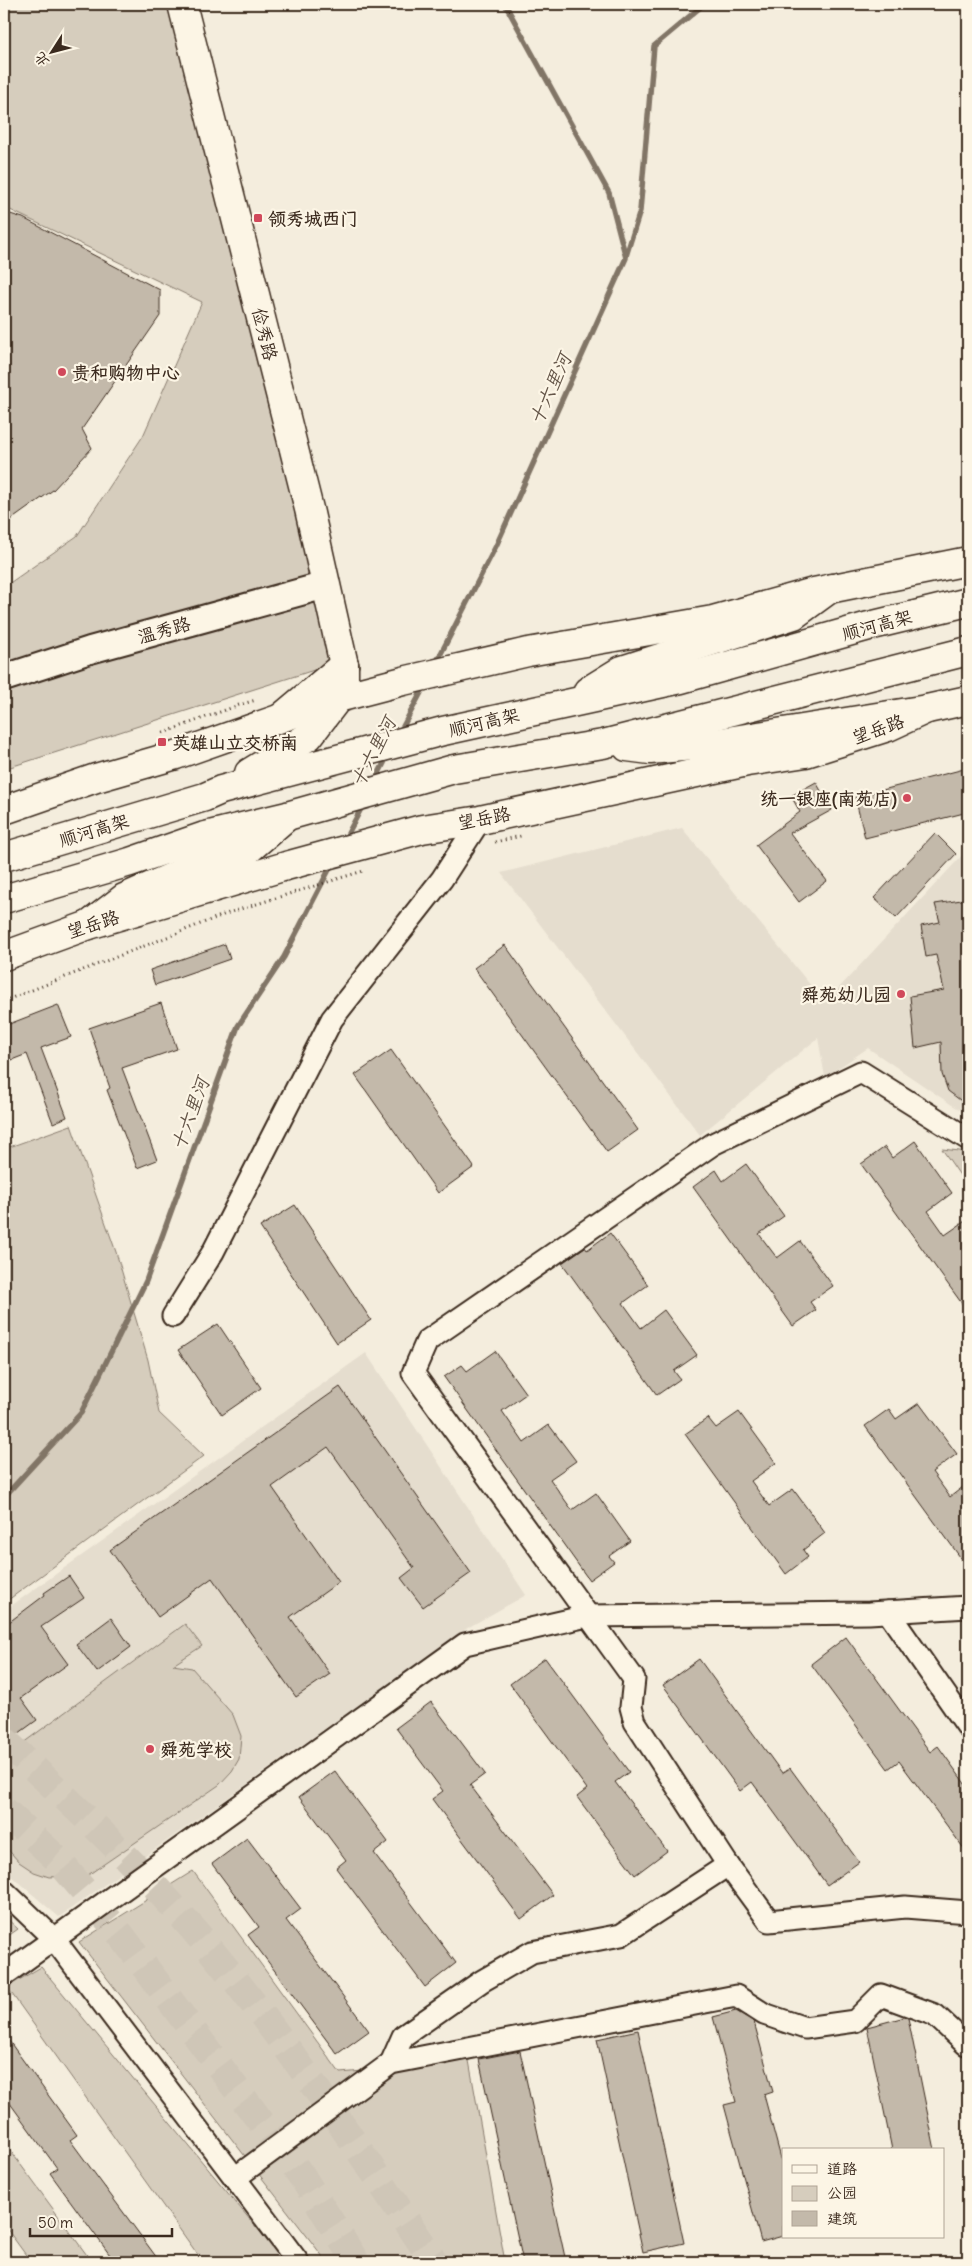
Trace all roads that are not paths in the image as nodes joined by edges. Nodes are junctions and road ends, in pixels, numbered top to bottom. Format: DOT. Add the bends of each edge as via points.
graph roads {
  1 [pos="182,4"];
  2 [pos="968,561"];
  3 [pos="326,585"];
  4 [pos="831,588"];
  5 [pos="968,602"];
  6 [pos="968,651"];
  7 [pos="344,664"];
  8 [pos="4,678"];
  9 [pos="403,681"];
  10 [pos="338,698"];
  11 [pos="968,700"];
  12 [pos="569,703"];
  13 [pos="927,709"];
  14 [pos="280,718"];
  15 [pos="603,744"];
  16 [pos="213,793"];
  17 [pos="4,810"];
  18 [pos="295,814"];
  19 [pos="480,820"];
  20 [pos="4,857"];
  21 [pos="91,874"];
  22 [pos="4,899"];
  23 [pos="4,917"];
  24 [pos="88,925"];
  25 [pos="4,956"];
  26 [pos="968,1139"];
  27 [pos="173,1316"];
  28 [pos="968,1607"];
  29 [pos="888,1612"];
  30 [pos="587,1616"];
  31 [pos="968,1728"];
  32 [pos="728,1865"];
  33 [pos="4,1891"];
  34 [pos="968,1912"];
  35 [pos="54,1940"];
  36 [pos="4,1975"];
  37 [pos="968,2044"];
  38 [pos="391,2063"];
  39 [pos="235,2178"];
  40 [pos="298,2262"];
  1 -- 3 [label="main road, 俭秀路"];
  2 -- 4 [label="main road"];
  3 -- 7 [label="main road, 俭秀路"];
  3 -- 8 [label="street, 温秀路" via="90,650"];
  4 -- 9 [label="main road" via="713,620 528,652"];
  4 -- 12 [label="main road" via="794,615 622,670"];
  5 -- 12 [label="main road, 顺河高架" via="681,679"];
  6 -- 15 [label="main road"];
  7 -- 9 [label="main road" via="369,679"];
  7 -- 10 [label="main road, 俭秀路" via="344,684"];
  7 -- 14 [label="main road"];
  9 -- 10 [label="main road"];
  10 -- 14 [label="main road"];
  10 -- 16 [label="main road" via="310,736"];
  11 -- 13 [label="main road, 望岳路"];
  12 -- 16 [label="main road, 顺河高架" via="442,731"];
  13 -- 15 [label="main road" via="703,745 650,750"];
  13 -- 19 [label="main road, 望岳路" via="888,727 806,753 747,762"];
  14 -- 17 [label="main road"];
  15 -- 18 [label="main road" via="454,768"];
  16 -- 20 [label="main road, 顺河高架"];
  18 -- 21 [label="main road" via="205,836"];
  18 -- 24 [label="main road" via="248,850 201,864 124,898"];
  19 -- 24 [label="main road, 望岳路" via="422,829"];
  19 -- 27 [label="street" via="442,879 332,1019 213,1252"];
  21 -- 22 [label="main road"];
  21 -- 23 [label="main road" via="33,907"];
  24 -- 25 [label="main road, 望岳路"];
  26 -- 30 [label="street" via="861,1072 713,1144 428,1341 413,1373"];
  28 -- 29 [label="street"];
  29 -- 30 [label="street"];
  29 -- 31 [label="street"];
  30 -- 32 [label="street" via="634,1679 630,1707 634,1722"];
  30 -- 35 [label="street" via="465,1644"];
  32 -- 34 [label="street" via="769,1921 905,1907"];
  32 -- 38 [label="street" via="621,1935 532,1952 482,1981 403,2036"];
  33 -- 35 [label="street"];
  35 -- 36 [label="street"];
  35 -- 39 [label="street"];
  37 -- 38 [label="street" via="935,2015 882,1995 855,2021 805,2028 764,2014 736,1996"];
  38 -- 39 [label="street"];
  39 -- 40 [label="street"];
}
